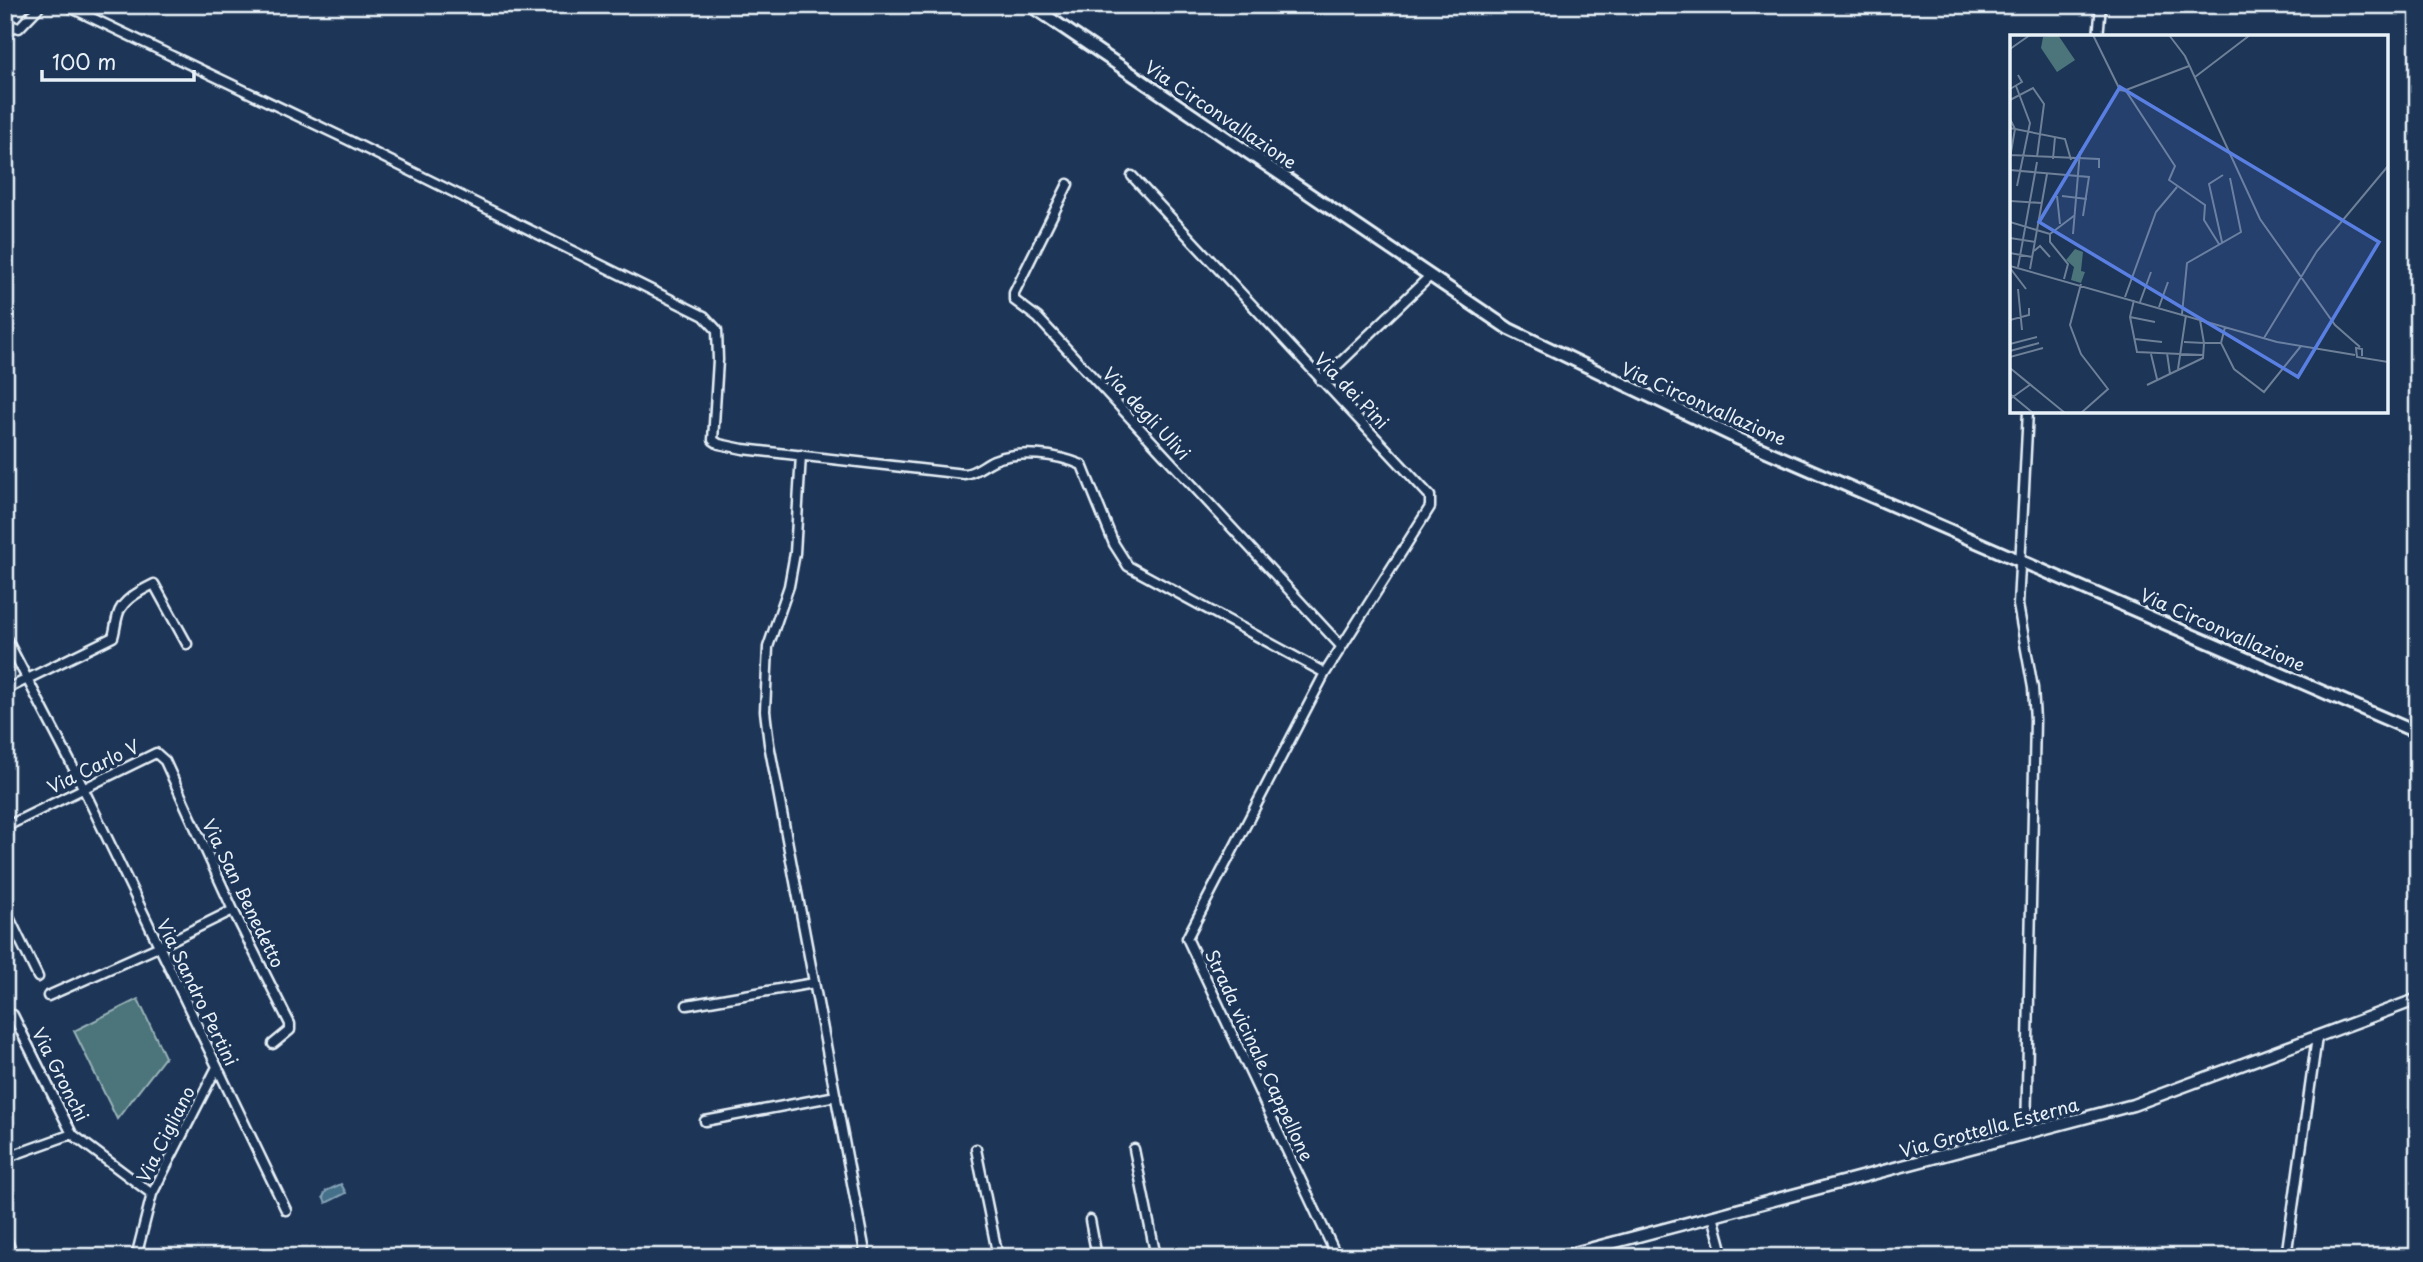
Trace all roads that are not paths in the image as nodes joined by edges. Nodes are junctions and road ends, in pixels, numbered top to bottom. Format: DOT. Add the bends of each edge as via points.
graph roads {
  1 [pos="41,5"];
  2 [pos="65,5"];
  3 [pos="1030,5"];
  4 [pos="2102,5"];
  5 [pos="5,23"];
  6 [pos="2098,35"];
  7 [pos="1132,176"];
  8 [pos="1068,184"];
  9 [pos="1429,277"];
  10 [pos="1321,381"];
  11 [pos="2028,413"];
  12 [pos="801,455"];
  13 [pos="2020,559"];
  14 [pos="5,636"];
  15 [pos="187,644"];
  16 [pos="1341,646"];
  17 [pos="1325,673"];
  18 [pos="29,679"];
  19 [pos="5,690"];
  20 [pos="2418,733"];
  21 [pos="156,753"];
  22 [pos="84,788"];
  23 [pos="5,827"];
  24 [pos="5,909"];
  25 [pos="233,910"];
  26 [pos="158,947"];
  27 [pos="38,977"];
  28 [pos="814,983"];
  29 [pos="48,996"];
  30 [pos="2418,999"];
  31 [pos="687,1004"];
  32 [pos="13,1015"];
  33 [pos="2317,1037"];
  34 [pos="273,1044"];
  35 [pos="217,1068"];
  36 [pos="836,1096"];
  37 [pos="705,1121"];
  38 [pos="72,1134"];
  39 [pos="2026,1134"];
  40 [pos="976,1149"];
  41 [pos="1134,1149"];
  42 [pos="5,1158"];
  43 [pos="152,1194"];
  44 [pos="286,1210"];
  45 [pos="1713,1216"];
  46 [pos="1090,1220"];
  47 [pos="5,1235"];
  48 [pos="13,1257"];
  49 [pos="136,1257"];
  50 [pos="866,1257"];
  51 [pos="998,1257"];
  52 [pos="1097,1257"];
  53 [pos="1157,1257"];
  54 [pos="1337,1257"];
  55 [pos="1559,1257"];
  56 [pos="1724,1257"];
  57 [pos="2286,1257"];
  1 -- 5 [label="street" via="19,28"];
  2 -- 12 [label="street" via="704,316 717,330 713,440 743,449"];
  3 -- 9 [label="main road, Via Circonvallazione"];
  4 -- 6 [label="street"];
  7 -- 10 [label="street, Via dei Pini"];
  8 -- 16 [label="street, Via degli Ulivi" via="1014,300 1038,318"];
  9 -- 10 [label="street"];
  9 -- 13 [label="main road, Via Circonvallazione" via="1508,330 1617,383"];
  10 -- 16 [label="street, Via dei Pini" via="1430,496 1430,508"];
  11 -- 13 [label="street"];
  12 -- 17 [label="street" via="964,474 1007,455 1071,460 1082,465 1114,544 1128,566"];
  12 -- 28 [label="street" via="795,553 768,647 765,711"];
  13 -- 20 [label="main road, Via Circonvallazione"];
  13 -- 39 [label="street" via="2018,606 2035,720"];
  14 -- 18 [label="street, Via Sandro Pertini"];
  15 -- 18 [label="street" via="154,584 136,593 119,610 113,637"];
  16 -- 17 [label="street, Strada vicinale Cappellone"];
  17 -- 54 [label="street, Strada vicinale Cappellone" via="1187,939"];
  18 -- 19 [label="street"];
  18 -- 22 [label="street, Via Sandro Pertini"];
  21 -- 22 [label="street, Via Carlo V"];
  21 -- 25 [label="street, Via San Benedetto" via="165,761"];
  22 -- 23 [label="street, Via Carlo V"];
  22 -- 26 [label="street, Via Sandro Pertini"];
  24 -- 27 [label="street"];
  25 -- 26 [label="street"];
  25 -- 34 [label="street, Via San Benedetto" via="290,1024 290,1030"];
  26 -- 29 [label="street"];
  26 -- 35 [label="street, Via Sandro Pertini"];
  28 -- 31 [label="street"];
  28 -- 36 [label="street"];
  30 -- 33 [label="street, Via Grottella Esterna"];
  32 -- 38 [label="street, Via Gronchi"];
  33 -- 39 [label="street, Via Grottella Esterna" via="2133,1105"];
  33 -- 57 [label="street"];
  35 -- 43 [label="street, Via Cigliano"];
  35 -- 44 [label="street, Via Sandro Pertini"];
  36 -- 37 [label="street"];
  36 -- 50 [label="street"];
  38 -- 42 [label="street"];
  38 -- 43 [label="street, Via Gronchi"];
  39 -- 45 [label="street, Via Grottella Esterna"];
  40 -- 51 [label="street"];
  41 -- 53 [label="street"];
  43 -- 49 [label="street, Via Cigliano"];
  45 -- 55 [label="street, Via Grottella Esterna"];
  45 -- 56 [label="street"];
  46 -- 52 [label="street"];
  47 -- 48 [label="street"];
}
